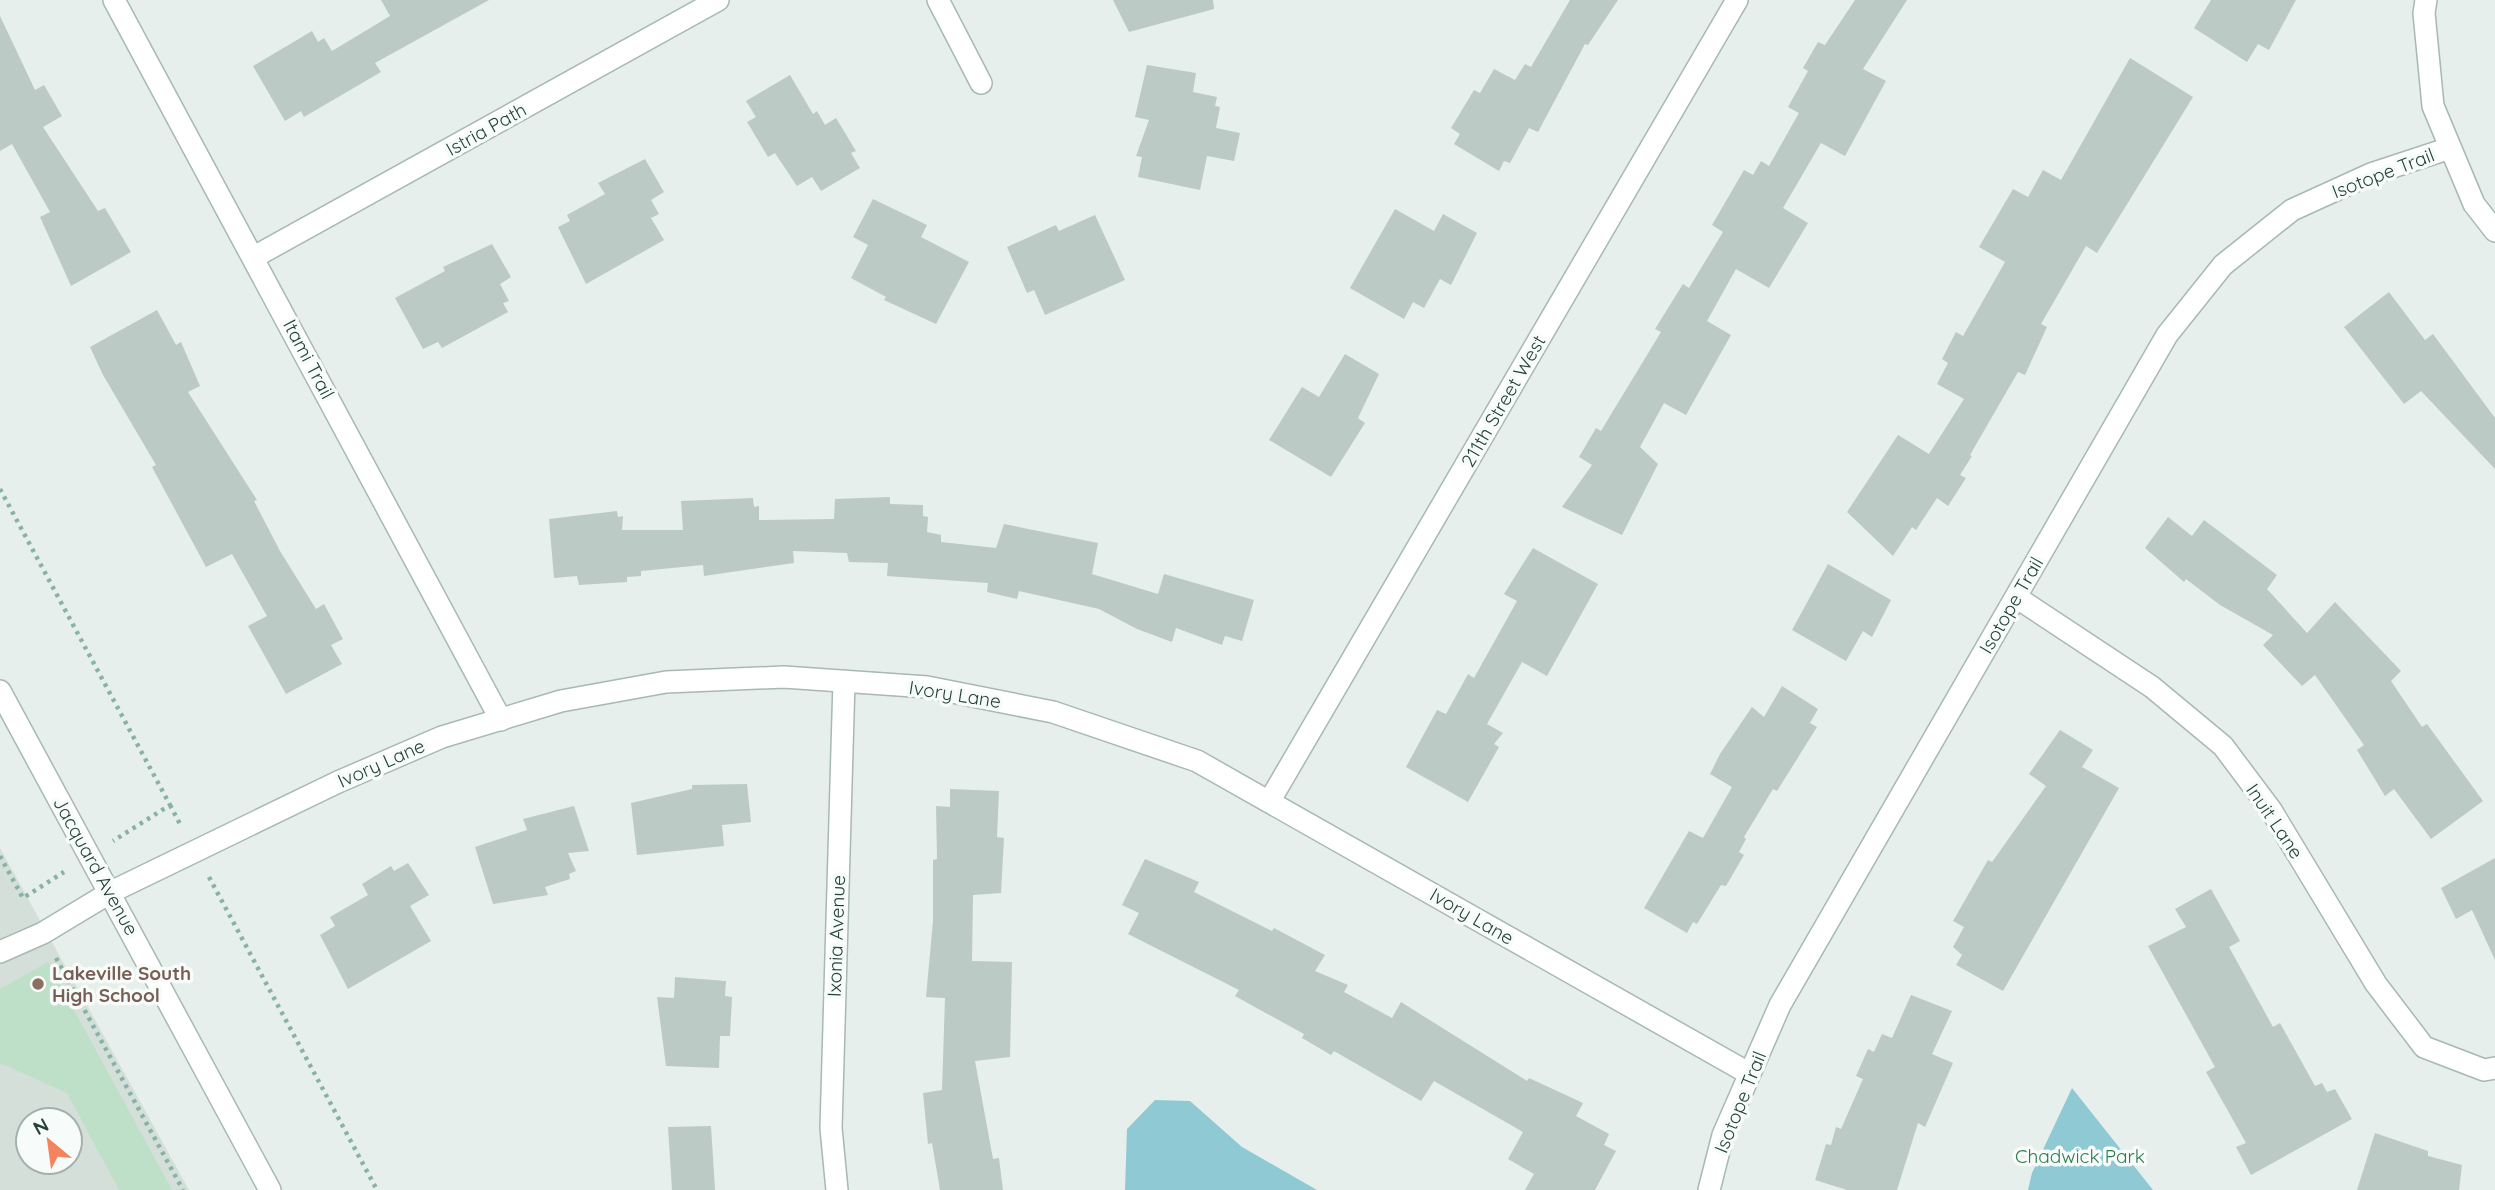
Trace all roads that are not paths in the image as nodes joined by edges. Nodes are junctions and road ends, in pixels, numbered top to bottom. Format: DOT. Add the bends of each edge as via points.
graph roads {
  1 [pos="114,0"];
  2 [pos="718,0"];
  3 [pos="938,0"];
  4 [pos="1737,0"];
  5 [pos="2426,0"];
  6 [pos="981,83"];
  7 [pos="2450,148"];
  8 [pos="2495,232"];
  9 [pos="254,257"];
  10 [pos="2016,597"];
  11 [pos="844,681"];
  12 [pos="0,691"];
  13 [pos="501,720"];
  14 [pos="1269,802"];
  15 [pos="111,891"];
  16 [pos="0,953"];
  17 [pos="2495,1068"];
  18 [pos="1750,1074"];
  19 [pos="271,1190"];
  20 [pos="837,1190"];
  21 [pos="1709,1190"];
  1 -- 9 [label="street, Itami Trail"];
  2 -- 9 [label="street, Istria Path"];
  3 -- 6 [label="street"];
  4 -- 14 [label="street, 211th Street West"];
  5 -- 7 [label="street" via="2433,106"];
  7 -- 8 [label="street" via="2474,204"];
  7 -- 10 [label="street, Isotope Trail" via="2371,174 2292,210 2223,265 2167,335"];
  9 -- 13 [label="street, Itami Trail"];
  10 -- 17 [label="street, Inuit Lane" via="2152,687 2223,746 2271,810 2376,984 2424,1048 2484,1070"];
  10 -- 18 [label="street, Isotope Trail" via="1780,1005"];
  11 -- 13 [label="street, Ivory Lane" via="784,677 666,682 561,701"];
  11 -- 14 [label="street, Ivory Lane" via="927,687 1053,712 1197,761"];
  11 -- 20 [label="street, Ixonia Avenue" via="831,1128"];
  12 -- 15 [label="street, Jacquard Avenue"];
  13 -- 15 [label="street, Ivory Lane" via="430,742"];
  14 -- 18 [label="street, Ivory Lane"];
  15 -- 16 [label="street, Ivory Lane" via="43,933"];
  15 -- 19 [label="street, Jacquard Avenue"];
  18 -- 21 [label="street, Isotope Trail" via="1723,1135"];
}
